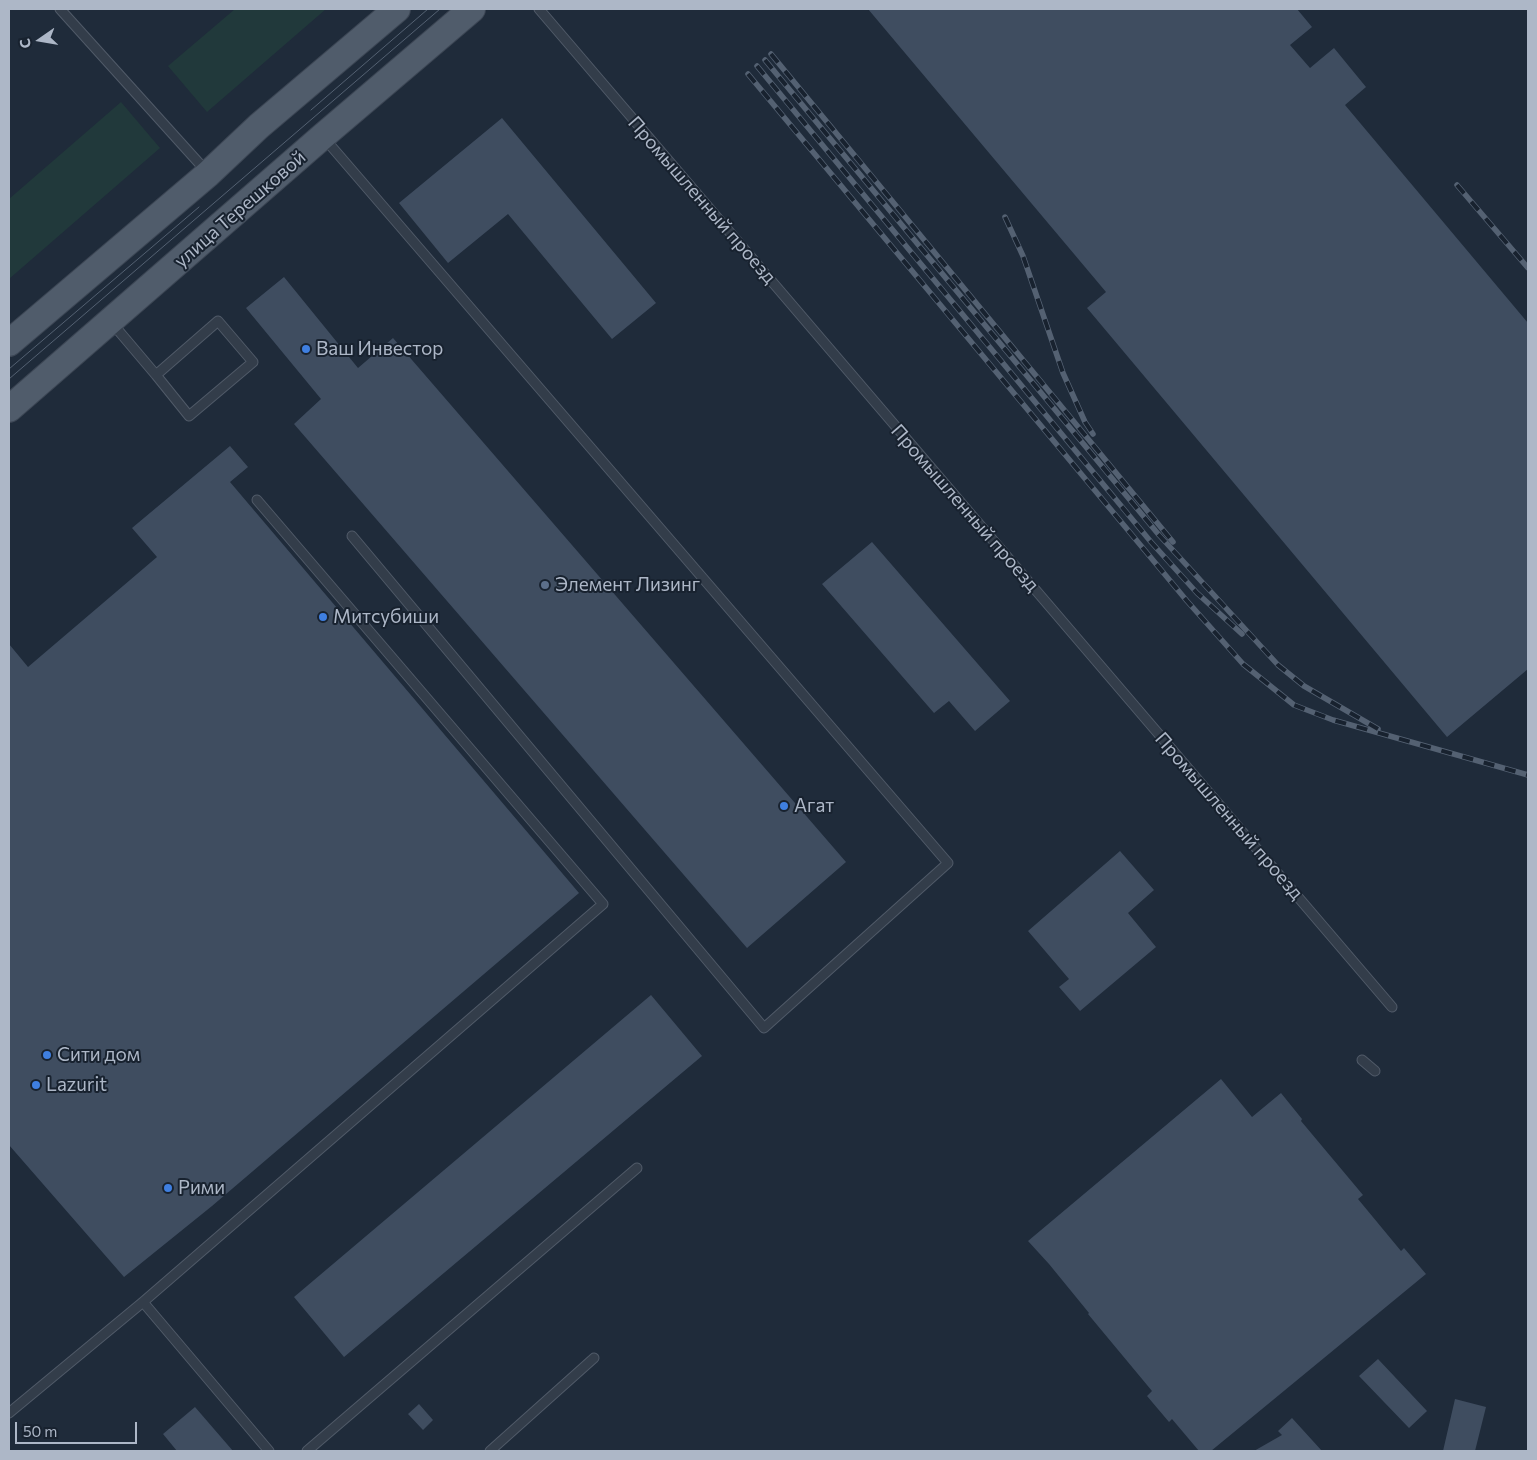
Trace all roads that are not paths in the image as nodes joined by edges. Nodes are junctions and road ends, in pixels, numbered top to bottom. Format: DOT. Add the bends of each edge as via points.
graph roads {
  1 [pos="60,9"];
  2 [pos="397,9"];
  3 [pos="472,9"];
  4 [pos="539,9"];
  5 [pos="323,136"];
  6 [pos="208,174"];
  7 [pos="111,321"];
  8 [pos="9,344"];
  9 [pos="156,375"];
  10 [pos="9,409"];
  11 [pos="257,500"];
  12 [pos="352,536"];
  13 [pos="1392,1007"];
  14 [pos="1362,1060"];
  15 [pos="1375,1071"];
  16 [pos="637,1168"];
  17 [pos="142,1302"];
  18 [pos="594,1358"];
  19 [pos="9,1413"];
  20 [pos="269,1451"];
  21 [pos="307,1451"];
  22 [pos="490,1451"];
  1 -- 6 [label="lane"];
  2 -- 6 [label="main road" via="259,126"];
  3 -- 5 [label="main road, улица Терешковой"];
  4 -- 13 [label="lane, Промышленный проезд"];
  5 -- 7 [label="main road, улица Терешковой"];
  5 -- 12 [label="lane" via="948,863 764,1028"];
  6 -- 8 [label="main road"];
  7 -- 9 [label="lane"];
  7 -- 10 [label="main road, улица Терешковой"];
  9 -- 9 [label="lane" via="189,416 253,362 218,321"];
  11 -- 17 [label="lane" via="603,904"];
  14 -- 15 [label="lane"];
  16 -- 21 [label="lane"];
  17 -- 19 [label="lane"];
  17 -- 20 [label="lane"];
  18 -- 22 [label="lane"];
}
